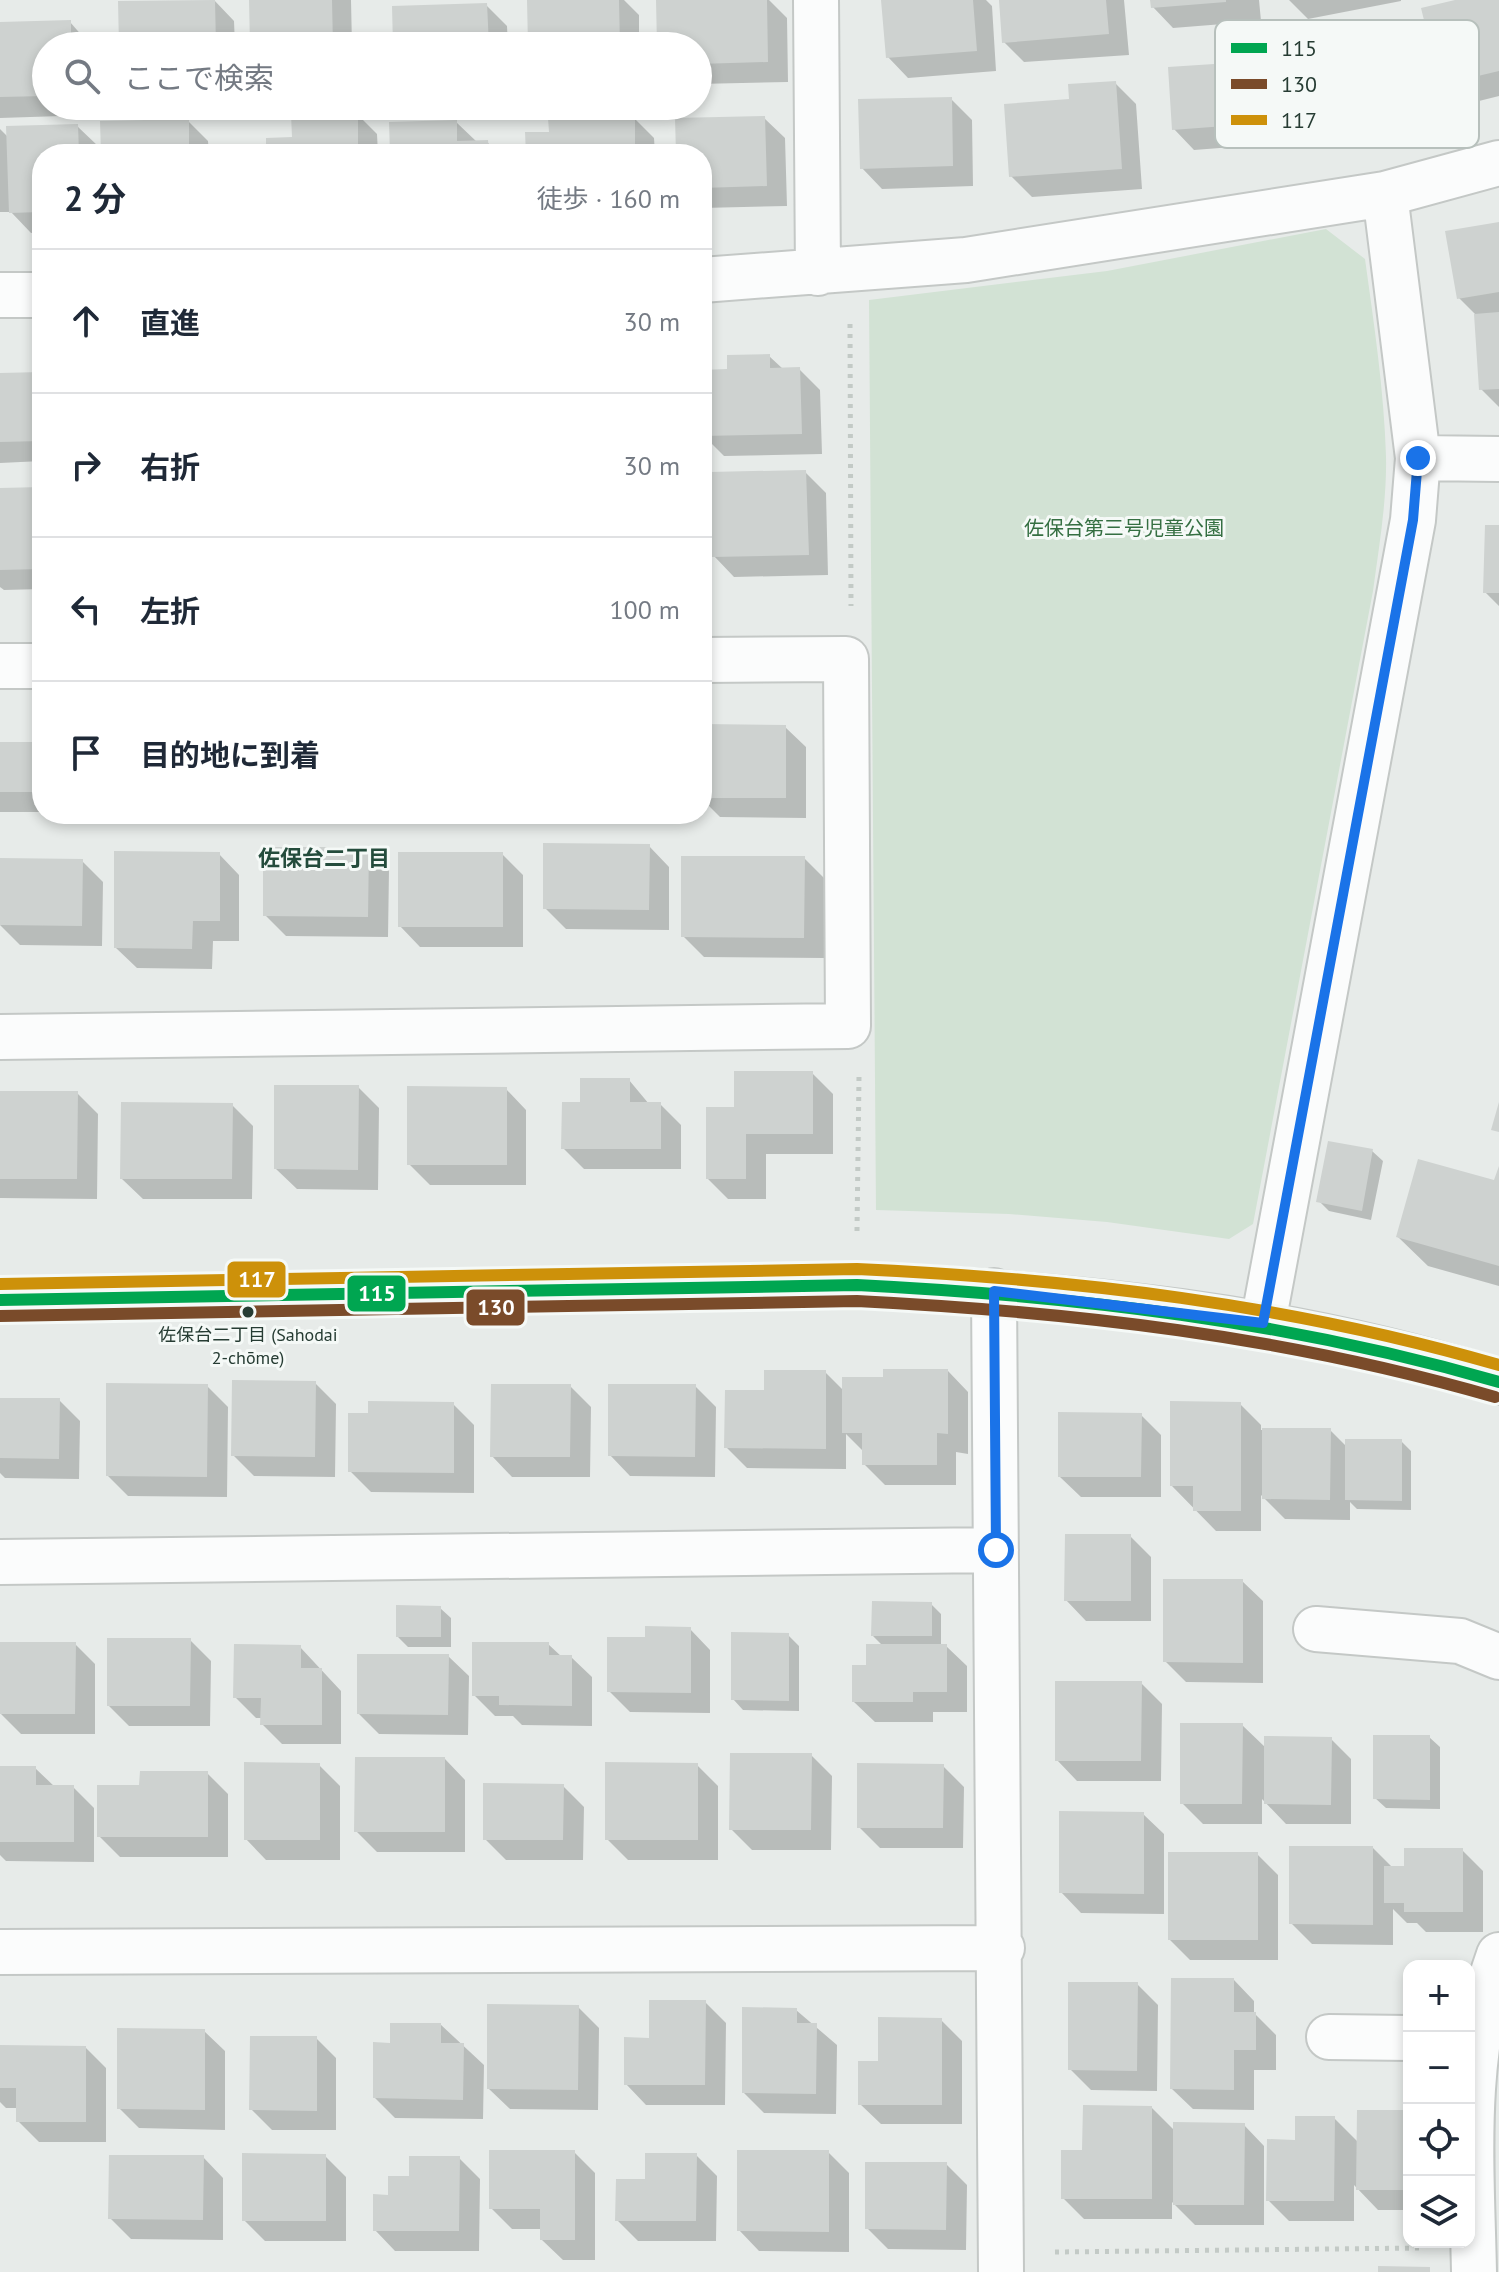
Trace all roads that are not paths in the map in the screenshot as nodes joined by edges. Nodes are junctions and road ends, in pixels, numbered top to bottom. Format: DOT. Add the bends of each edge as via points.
graph roads {
  1 [pos="816,0"];
  2 [pos="1499,163"];
  3 [pos="1385,194"];
  4 [pos="818,273"];
  5 [pos="712,279"];
  6 [pos="0,295"];
  7 [pos="32,295"];
  8 [pos="1418,458"];
  9 [pos="1499,459"];
  10 [pos="712,660"];
  11 [pos="0,666"];
  12 [pos="32,666"];
  13 [pos="0,1037"];
  14 [pos="994,1291"];
  15 [pos="0,1300"];
  16 [pos="1263,1323"];
  17 [pos="1499,1382"];
  18 [pos="996,1550"];
  19 [pos="0,1562"];
  20 [pos="1316,1629"];
  21 [pos="1499,1657"];
  22 [pos="1002,1948"];
  23 [pos="0,1952"];
  24 [pos="1499,1955"];
  25 [pos="1329,2037"];
  26 [pos="1403,2038"];
  27 [pos="1480,2060"];
  28 [pos="1474,2260"];
  29 [pos="1002,2262"];
  1 -- 4 [label="street"];
  2 -- 3 [label="street"];
  3 -- 4 [label="street" via="966,260"];
  3 -- 8 [label="street"];
  4 -- 5 [label="street"];
  6 -- 7 [label="street"];
  8 -- 9 [label="street"];
  8 -- 16 [label="street" via="1413,520"];
  10 -- 13 [label="street" via="846,659 848,1026"];
  11 -- 12 [label="street"];
  14 -- 15 [label="street" via="857,1285"];
  14 -- 16 [label="street"];
  14 -- 18 [label="street"];
  16 -- 17 [label="street"];
  18 -- 19 [label="street"];
  18 -- 22 [label="street"];
  20 -- 21 [label="street" via="1460,1641"];
  22 -- 23 [label="street"];
  22 -- 29 [label="street"];
  24 -- 27 [label="street" via="1483,1998"];
  25 -- 26 [label="street"];
  27 -- 28 [label="street"];
}
